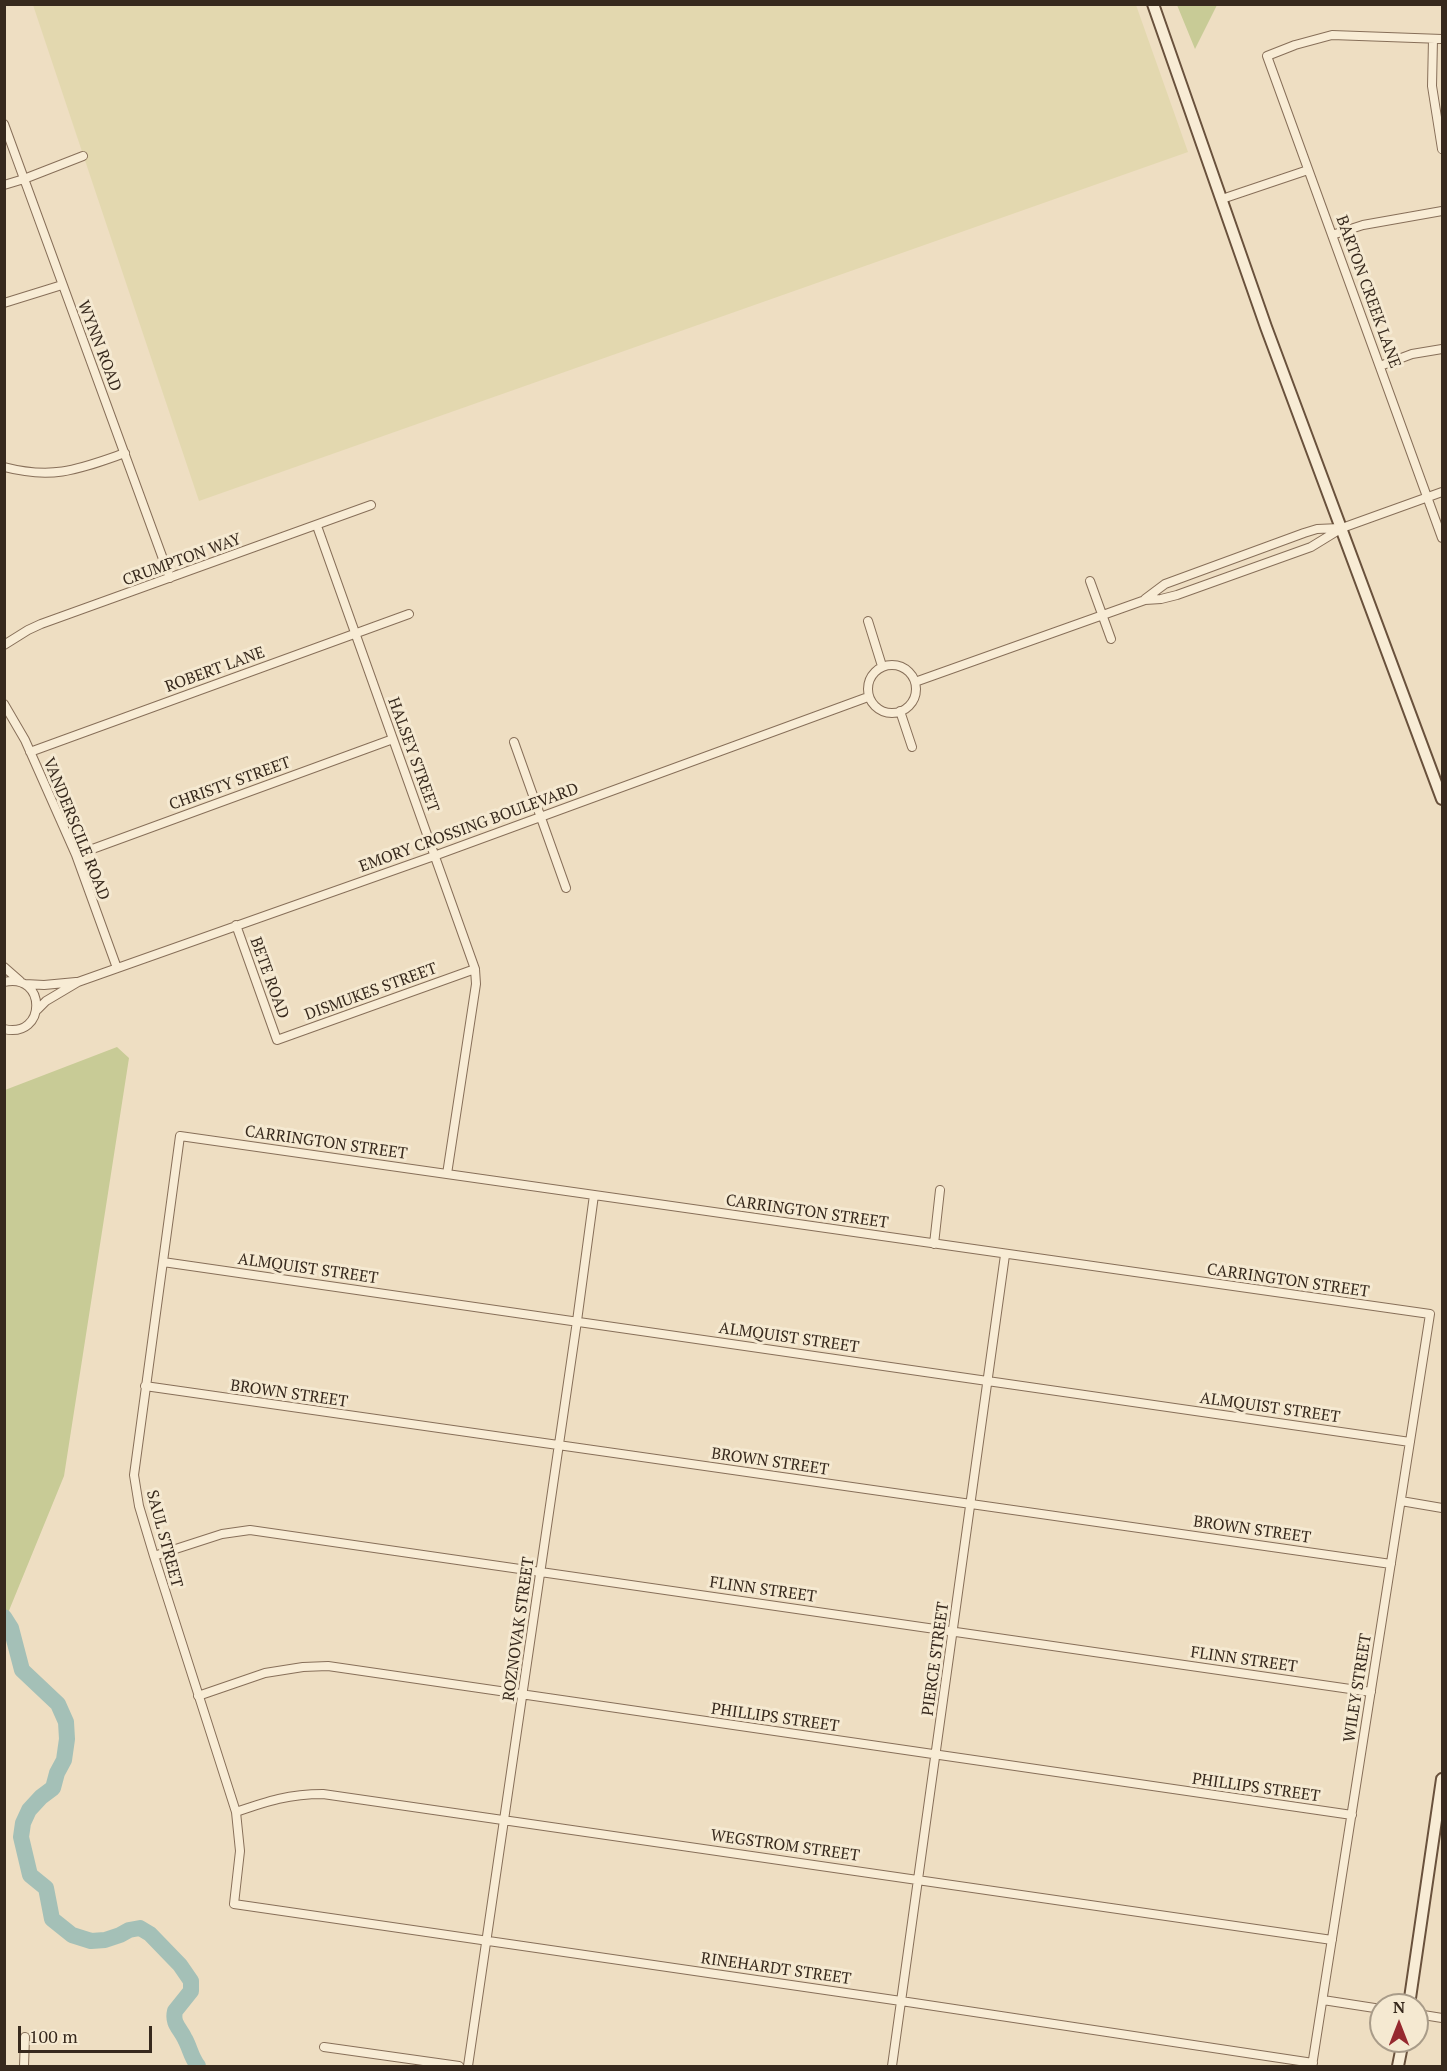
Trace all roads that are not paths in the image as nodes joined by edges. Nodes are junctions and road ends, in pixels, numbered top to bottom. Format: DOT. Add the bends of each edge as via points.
graph roads {
  1 [pos="1153,4"];
  2 [pos="1433,39"];
  3 [pos="1443,39"];
  4 [pos="4,124"];
  5 [pos="1443,149"];
  6 [pos="83,156"];
  7 [pos="1308,170"];
  8 [pos="24,179"];
  9 [pos="4,185"];
  10 [pos="1222,200"];
  11 [pos="1443,211"];
  12 [pos="1332,236"];
  13 [pos="62,285"];
  14 [pos="4,303"];
  15 [pos="1443,349"];
  16 [pos="1380,366"];
  17 [pos="125,453"];
  18 [pos="4,467"];
  19 [pos="1443,492"];
  20 [pos="1428,497"];
  21 [pos="371,505"];
  22 [pos="317,525"];
  23 [pos="1342,528"];
  24 [pos="1443,538"];
  25 [pos="170,578"];
  26 [pos="1090,581"];
  27 [pos="1145,600"];
  28 [pos="409,614"];
  29 [pos="1102,615"];
  30 [pos="868,621"];
  31 [pos="355,633"];
  32 [pos="1111,639"];
  33 [pos="4,645"];
  34 [pos="882,666"];
  35 [pos="915,682"];
  36 [pos="868,697"];
  37 [pos="4,704"];
  38 [pos="900,711"];
  39 [pos="393,739"];
  40 [pos="514,741"];
  41 [pos="912,747"];
  42 [pos="30,752"];
  43 [pos="1443,799"];
  44 [pos="541,816"];
  45 [pos="76,855"];
  46 [pos="434,855"];
  47 [pos="566,888"];
  48 [pos="236,925"];
  49 [pos="4,967"];
  50 [pos="117,968"];
  51 [pos="475,969"];
  52 [pos="4,982"];
  53 [pos="78,982"];
  54 [pos="23,983"];
  55 [pos="37,1010"];
  56 [pos="4,1029"];
  57 [pos="277,1040"];
  58 [pos="180,1136"];
  59 [pos="447,1174"];
  60 [pos="940,1190"];
  61 [pos="594,1195"];
  62 [pos="934,1245"];
  63 [pos="1005,1254"];
  64 [pos="163,1262"];
  65 [pos="1430,1314"];
  66 [pos="577,1322"];
  67 [pos="988,1381"];
  68 [pos="146,1386"];
  69 [pos="1410,1442"];
  70 [pos="559,1447"];
  71 [pos="1401,1501"];
  72 [pos="971,1503"];
  73 [pos="1443,1508"];
  74 [pos="154,1556"];
  75 [pos="1391,1564"];
  76 [pos="541,1571"];
  77 [pos="953,1631"];
  78 [pos="1371,1692"];
  79 [pos="523,1695"];
  80 [pos="198,1696"];
  81 [pos="936,1755"];
  82 [pos="1443,1779"];
  83 [pos="236,1812"];
  84 [pos="1352,1815"];
  85 [pos="504,1820"];
  86 [pos="919,1879"];
  87 [pos="234,1905"];
  88 [pos="1332,1940"];
  89 [pos="486,1941"];
  90 [pos="1411,1993"];
  91 [pos="1323,2000"];
  92 [pos="901,2001"];
  93 [pos="1369,2007"];
  94 [pos="25,2037"];
  95 [pos="324,2047"];
  96 [pos="1312,2065"];
  97 [pos="24,2067"];
  98 [pos="459,2067"];
  99 [pos="468,2067"];
  100 [pos="892,2067"];
  1 -- 10 [label="main road"];
  2 -- 3 [label="street"];
  2 -- 5 [label="street" via="1432,86"];
  2 -- 7 [label="street, BARTON CREEK LANE" via="1332,35 1266,56"];
  4 -- 8 [label="street, WYNN ROAD"];
  6 -- 8 [label="street"];
  7 -- 10 [label="street"];
  7 -- 12 [label="street, BARTON CREEK LANE"];
  8 -- 9 [label="street"];
  8 -- 13 [label="street, WYNN ROAD"];
  10 -- 23 [label="main road"];
  11 -- 12 [label="street" via="1368,224"];
  12 -- 16 [label="street, BARTON CREEK LANE"];
  13 -- 14 [label="street"];
  13 -- 17 [label="street, WYNN ROAD"];
  15 -- 16 [label="street" via="1412,354"];
  16 -- 20 [label="street, BARTON CREEK LANE"];
  17 -- 18 [label="street" via="68,472 38,474"];
  17 -- 25 [label="street, WYNN ROAD"];
  19 -- 20 [label="street"];
  20 -- 23 [label="street"];
  20 -- 24 [label="street, BARTON CREEK LANE"];
  21 -- 22 [label="street, CRUMPTON WAY"];
  22 -- 25 [label="street, CRUMPTON WAY"];
  22 -- 31 [label="street, HALSEY STREET"];
  23 -- 27 [label="street" via="1321,543 1300,551 1178,595"];
  23 -- 27 [label="street" via="1304,533 1165,584"];
  23 -- 43 [label="main road"];
  25 -- 33 [label="street, CRUMPTON WAY" via="41,624"];
  26 -- 29 [label="street"];
  27 -- 29 [label="street"];
  28 -- 31 [label="street, ROBERT LANE"];
  29 -- 32 [label="street"];
  29 -- 35 [label="street"];
  30 -- 34 [label="street"];
  31 -- 39 [label="street, HALSEY STREET"];
  31 -- 42 [label="street, ROBERT LANE"];
  34 -- 35 [label="street" via="900,665"];
  34 -- 36 [label="street" via="868,681"];
  35 -- 38 [label="street" via="914,699"];
  36 -- 38 [label="street" via="879,710"];
  36 -- 44 [label="street, EMORY CROSSING BOULEVARD"];
  37 -- 42 [label="street, VANDERSCILE ROAD"];
  38 -- 41 [label="street"];
  39 -- 45 [label="street, CHRISTY STREET"];
  39 -- 46 [label="street, HALSEY STREET"];
  40 -- 44 [label="street"];
  42 -- 45 [label="street, VANDERSCILE ROAD"];
  44 -- 46 [label="street, EMORY CROSSING BOULEVARD"];
  44 -- 47 [label="street"];
  45 -- 50 [label="street, VANDERSCILE ROAD"];
  46 -- 48 [label="street, EMORY CROSSING BOULEVARD"];
  46 -- 51 [label="street, HALSEY STREET"];
  48 -- 50 [label="street, EMORY CROSSING BOULEVARD"];
  48 -- 57 [label="street, BETE ROAD"];
  49 -- 54 [label="street"];
  50 -- 53 [label="street, EMORY CROSSING BOULEVARD"];
  51 -- 57 [label="street, DISMUKES STREET"];
  51 -- 59 [label="street, HALSEY STREET" via="476,984"];
  52 -- 54 [label="street"];
  53 -- 54 [label="street"];
  53 -- 55 [label="street"];
  54 -- 55 [label="street" via="35,995"];
  55 -- 56 [label="street" via="25,1027"];
  58 -- 59 [label="street, CARRINGTON STREET"];
  58 -- 64 [label="street, SAUL STREET"];
  59 -- 61 [label="street, CARRINGTON STREET"];
  60 -- 62 [label="street"];
  61 -- 62 [label="street, CARRINGTON STREET"];
  61 -- 66 [label="street, ROZNOVAK STREET"];
  62 -- 63 [label="street, CARRINGTON STREET"];
  63 -- 65 [label="street, CARRINGTON STREET"];
  63 -- 67 [label="street, PIERCE STREET"];
  64 -- 66 [label="street, ALMQUIST STREET"];
  64 -- 68 [label="street, SAUL STREET"];
  65 -- 69 [label="street, WILEY STREET"];
  66 -- 67 [label="street, ALMQUIST STREET"];
  66 -- 70 [label="street, ROZNOVAK STREET"];
  67 -- 69 [label="street, ALMQUIST STREET"];
  67 -- 72 [label="street, PIERCE STREET"];
  68 -- 70 [label="street, BROWN STREET"];
  68 -- 74 [label="street, SAUL STREET" via="134,1474"];
  69 -- 71 [label="street, WILEY STREET"];
  70 -- 72 [label="street, BROWN STREET"];
  70 -- 76 [label="street, ROZNOVAK STREET"];
  71 -- 73 [label="street"];
  71 -- 75 [label="street, WILEY STREET"];
  72 -- 75 [label="street, BROWN STREET"];
  72 -- 77 [label="street, PIERCE STREET"];
  74 -- 76 [label="street, FLINN STREET" via="222,1534 250,1530"];
  74 -- 80 [label="street, SAUL STREET"];
  75 -- 78 [label="street, WILEY STREET"];
  76 -- 77 [label="street, FLINN STREET"];
  76 -- 79 [label="street, ROZNOVAK STREET"];
  77 -- 78 [label="street, FLINN STREET"];
  77 -- 81 [label="street, PIERCE STREET"];
  78 -- 84 [label="street, WILEY STREET"];
  79 -- 80 [label="street, PHILLIPS STREET" via="328,1666 264,1673"];
  79 -- 81 [label="street, PHILLIPS STREET"];
  79 -- 85 [label="street, ROZNOVAK STREET"];
  80 -- 83 [label="street, SAUL STREET"];
  81 -- 84 [label="street, PHILLIPS STREET"];
  81 -- 86 [label="street, PIERCE STREET"];
  82 -- 90 [label="main road"];
  83 -- 85 [label="street, WEGSTROM STREET" via="298,1794 323,1794"];
  83 -- 87 [label="street, SAUL STREET" via="240,1851"];
  84 -- 88 [label="street, WILEY STREET"];
  85 -- 86 [label="street, WEGSTROM STREET"];
  85 -- 89 [label="street, ROZNOVAK STREET"];
  86 -- 88 [label="street, WEGSTROM STREET"];
  86 -- 92 [label="street, PIERCE STREET"];
  87 -- 89 [label="street, RINEHARDT STREET"];
  88 -- 91 [label="street, WILEY STREET"];
  89 -- 92 [label="street, RINEHARDT STREET"];
  89 -- 99 [label="street, ROZNOVAK STREET"];
  91 -- 93 [label="street"];
  91 -- 96 [label="street, WILEY STREET"];
  92 -- 96 [label="street, RINEHARDT STREET"];
  92 -- 100 [label="street, PIERCE STREET"];
  94 -- 97 [label="street"];
  95 -- 98 [label="street"];
}
